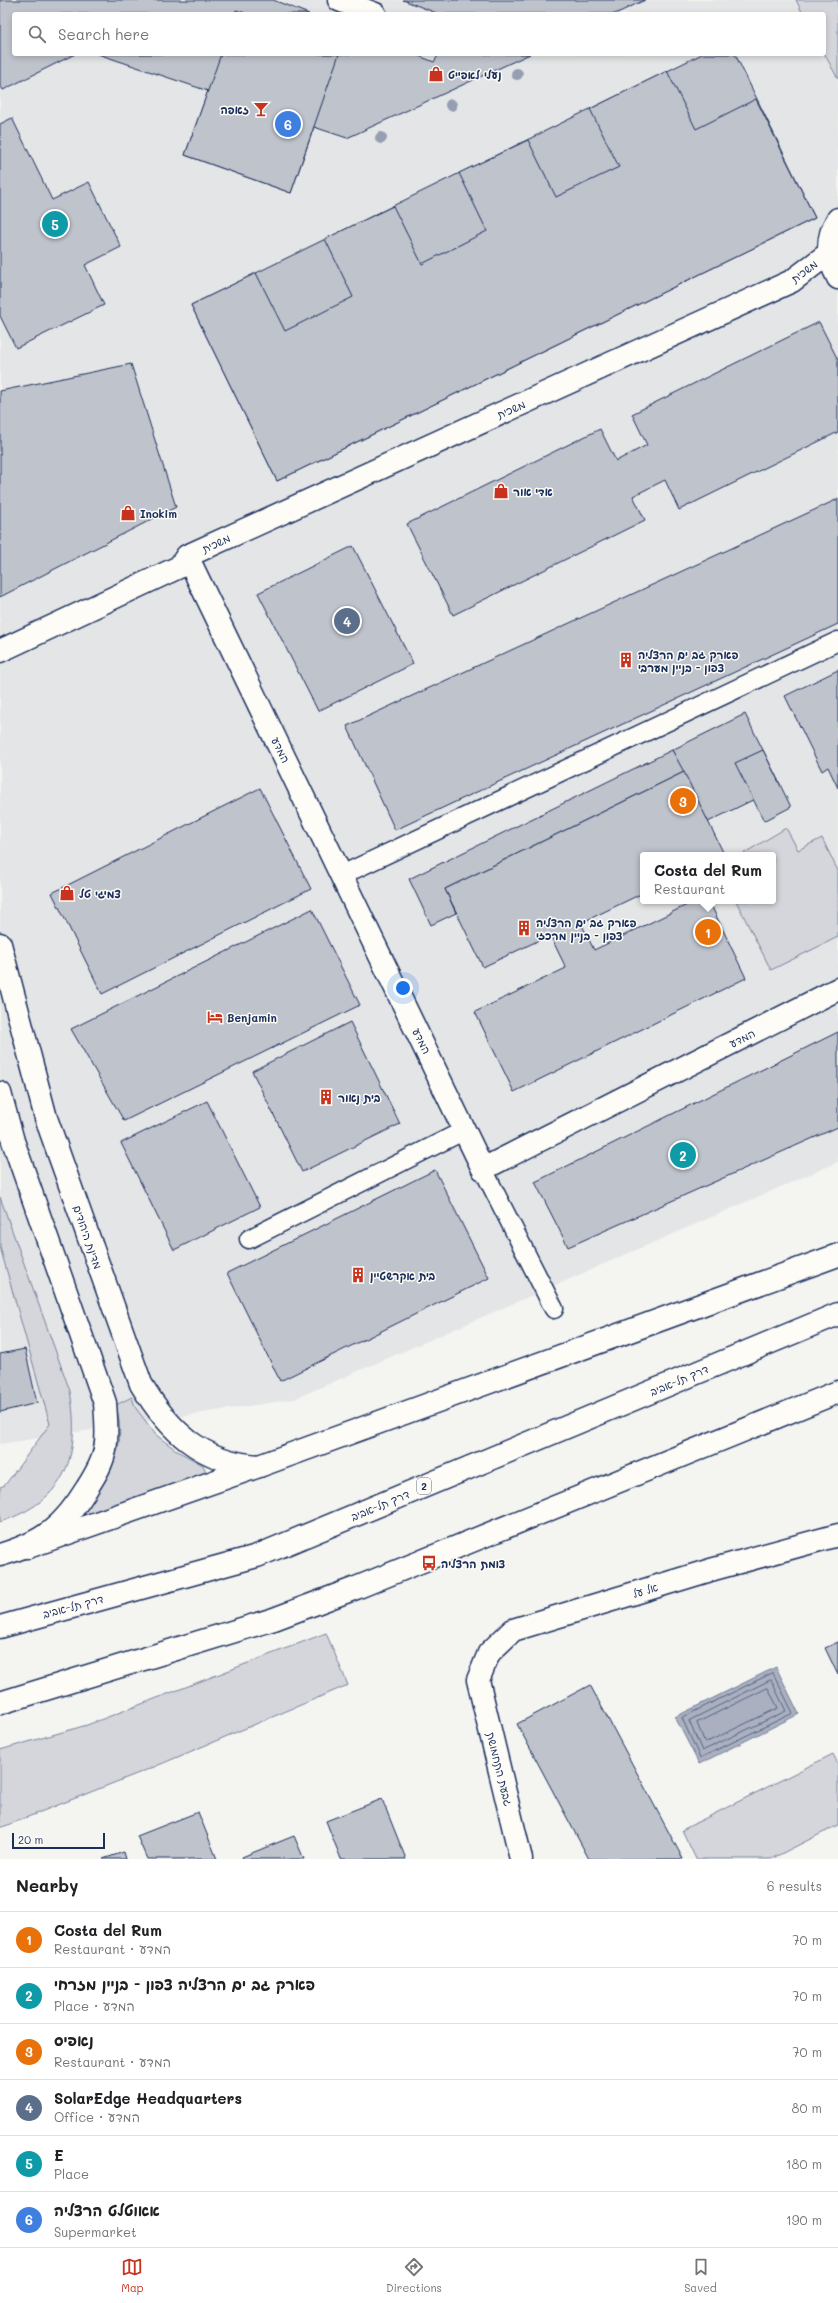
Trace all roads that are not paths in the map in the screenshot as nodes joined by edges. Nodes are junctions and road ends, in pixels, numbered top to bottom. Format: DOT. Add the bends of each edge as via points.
graph roads {
  1 [pos="339,0"];
  2 [pos="370,12"];
  3 [pos="838,219"];
  4 [pos="829,252"];
  5 [pos="838,278"];
  6 [pos="187,556"];
  7 [pos="0,635"];
  8 [pos="838,641"];
  9 [pos="0,651"];
  10 [pos="342,875"];
  11 [pos="0,944"];
  12 [pos="838,989"];
  13 [pos="0,1093"];
  14 [pos="465,1130"];
  15 [pos="483,1169"];
  16 [pos="249,1239"];
  17 [pos="838,1255"];
  18 [pos="554,1309"];
  19 [pos="838,1314"];
  20 [pos="838,1392"];
  21 [pos="259,1466"];
  22 [pos="838,1536"];
  23 [pos="28,1547"];
  24 [pos="0,1555"];
  25 [pos="0,1627"];
  26 [pos="478,1680"];
  27 [pos="0,1703"];
  28 [pos="521,1859"];
  1 -- 2 [label="main road"];
  3 -- 4 [label="main road" via="830,237"];
  4 -- 5 [label="main road"];
  4 -- 6 [label="main road, משכית" via="792,282"];
  6 -- 7 [label="main road, משכית" via="174,554"];
  6 -- 9 [label="main road, משכית" via="179,567"];
  6 -- 10 [label="main road, המדע"];
  8 -- 10 [label="lane"];
  10 -- 14 [label="main road, המדע"];
  11 -- 21 [label="main road, מדינת היהודים" via="46,1118 141,1384 155,1408 172,1428 196,1446 236,1464"];
  12 -- 15 [label="main road, המדע"];
  13 -- 23 [label="main road" via="13,1141 105,1403 105,1449 95,1475 65,1520"];
  14 -- 15 [label="main road, המדע"];
  14 -- 16 [label="lane"];
  15 -- 18 [label="lane"];
  17 -- 21 [label="main road"];
  19 -- 25 [label="main road, דרך תל-אביב / 2" via="257,1556"];
  20 -- 27 [label="main road" via="350,1591 274,1619"];
  21 -- 23 [label="main road"];
  22 -- 26 [label="main road, אל על" via="714,1569 513,1630 488,1653"];
  23 -- 24 [label="main road"];
  26 -- 28 [label="main road, גבעת התחמושת"];
}
